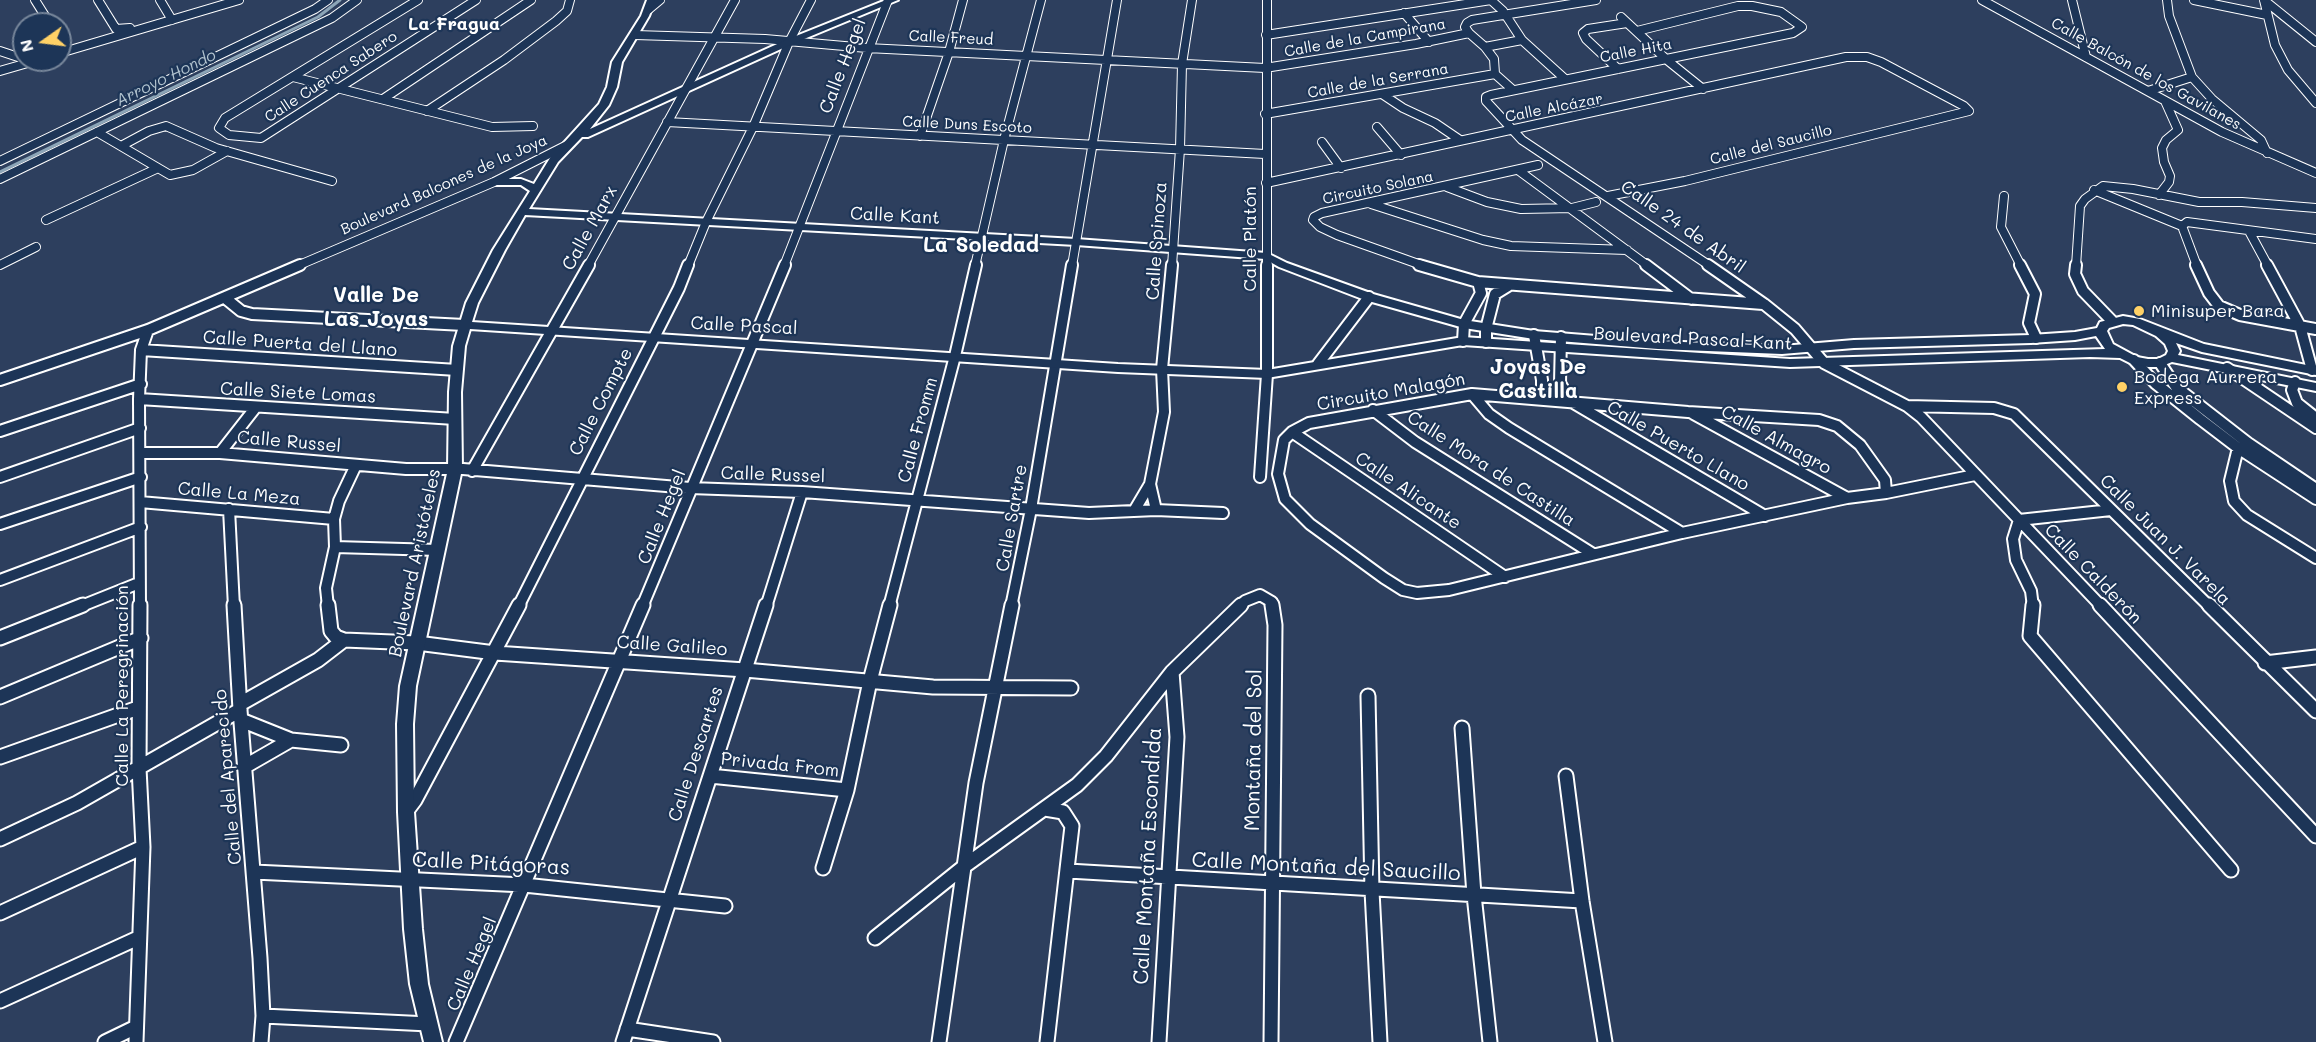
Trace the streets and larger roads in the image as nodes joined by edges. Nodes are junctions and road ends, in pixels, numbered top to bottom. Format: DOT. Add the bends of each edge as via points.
graph roads {
  1 [pos="98,0"];
  2 [pos="160,0"];
  3 [pos="239,0"];
  4 [pos="328,0"];
  5 [pos="357,0"];
  6 [pos="418,0"];
  7 [pos="476,0"];
  8 [pos="531,0"];
  9 [pos="570,0"];
  10 [pos="660,0"];
  11 [pos="735,0"];
  12 [pos="811,0"];
  13 [pos="963,0"];
  14 [pos="1041,0"];
  15 [pos="1117,0"];
  16 [pos="1192,0"];
  17 [pos="1267,0"];
  18 [pos="1491,0"];
  19 [pos="1596,0"];
  20 [pos="1731,0"];
  21 [pos="1982,0"];
  22 [pos="2072,0"];
  23 [pos="2167,0"];
  24 [pos="2194,0"];
  25 [pos="2264,0"];
  26 [pos="889,1"];
  27 [pos="1585,1"];
  28 [pos="649,5"];
  29 [pos="1738,6"];
  30 [pos="1404,13"];
  31 [pos="2267,15"];
  32 [pos="1505,16"];
  33 [pos="172,20"];
  34 [pos="152,26"];
  35 [pos="116,29"];
  36 [pos="1467,30"];
  37 [pos="1637,31"];
  38 [pos="1266,34"];
  39 [pos="635,35"];
  40 [pos="715,37"];
  41 [pos="1522,40"];
  42 [pos="789,42"];
  43 [pos="1429,42"];
  44 [pos="2316,42"];
  45 [pos="1485,47"];
  46 [pos="78,48"];
  47 [pos="867,48"];
  48 [pos="72,50"];
  49 [pos="949,52"];
  50 [pos="1027,55"];
  51 [pos="1846,57"];
  52 [pos="2086,57"];
  53 [pos="1106,60"];
  54 [pos="1667,60"];
  55 [pos="1182,64"];
  56 [pos="1265,68"];
  57 [pos="1618,69"];
  58 [pos="1495,74"];
  59 [pos="293,77"];
  60 [pos="2192,77"];
  61 [pos="1565,79"];
  62 [pos="687,87"];
  63 [pos="338,89"];
  64 [pos="1703,89"];
  65 [pos="1513,90"];
  66 [pos="2148,91"];
  67 [pos="1382,94"];
  68 [pos="383,99"];
  69 [pos="2164,100"];
  70 [pos="2316,103"];
  71 [pos="427,111"];
  72 [pos="1265,114"];
  73 [pos="667,122"];
  74 [pos="533,126"];
  75 [pos="753,127"];
  76 [pos="1377,127"];
  77 [pos="1514,129"];
  78 [pos="836,131"];
  79 [pos="97,132"];
  80 [pos="920,136"];
  81 [pos="1004,140"];
  82 [pos="1460,140"];
  83 [pos="1322,142"];
  84 [pos="570,143"];
  85 [pos="1091,144"];
  86 [pos="121,146"];
  87 [pos="1180,149"];
  88 [pos="227,151"];
  89 [pos="2267,153"];
  90 [pos="1265,154"];
  91 [pos="1401,155"];
  92 [pos="0,161"];
  93 [pos="1538,165"];
  94 [pos="1341,168"];
  95 [pos="156,169"];
  96 [pos="1518,170"];
  97 [pos="2315,173"];
  98 [pos="0,179"];
  99 [pos="332,181"];
  100 [pos="494,182"];
  101 [pos="1266,183"];
  102 [pos="1447,187"];
  103 [pos="535,190"];
  104 [pos="2094,190"];
  105 [pos="2159,195"];
  106 [pos="1608,196"];
  107 [pos="2004,196"];
  108 [pos="1596,202"];
  109 [pos="1371,204"];
  110 [pos="1572,208"];
  111 [pos="2316,208"];
  112 [pos="521,212"];
  113 [pos="615,218"];
  114 [pos="46,220"];
  115 [pos="706,222"];
  116 [pos="2182,226"];
  117 [pos="800,228"];
  118 [pos="2249,231"];
  119 [pos="981,237"];
  120 [pos="2316,240"];
  121 [pos="1076,242"];
  122 [pos="36,247"];
  123 [pos="1174,248"];
  124 [pos="1627,250"];
  125 [pos="1267,256"];
  126 [pos="0,265"];
  127 [pos="1478,282"];
  128 [pos="1508,286"];
  129 [pos="1369,297"];
  130 [pos="225,298"];
  131 [pos="1692,300"];
  132 [pos="1764,304"];
  133 [pos="2112,321"];
  134 [pos="1464,324"];
  135 [pos="464,325"];
  136 [pos="2300,326"];
  137 [pos="2316,329"];
  138 [pos="148,330"];
  139 [pos="553,331"];
  140 [pos="2101,331"];
  141 [pos="2160,333"];
  142 [pos="1486,335"];
  143 [pos="2036,338"];
  144 [pos="652,339"];
  145 [pos="1534,340"];
  146 [pos="1463,341"];
  147 [pos="1560,343"];
  148 [pos="752,345"];
  149 [pos="1812,347"];
  150 [pos="141,350"];
  151 [pos="2120,354"];
  152 [pos="955,356"];
  153 [pos="2133,360"];
  154 [pos="2166,361"];
  155 [pos="1054,363"];
  156 [pos="1824,363"];
  157 [pos="1318,364"];
  158 [pos="2227,368"];
  159 [pos="1162,369"];
  160 [pos="457,370"];
  161 [pos="2314,371"];
  162 [pos="1267,374"];
  163 [pos="0,380"];
  164 [pos="2295,382"];
  165 [pos="141,384"];
  166 [pos="2316,387"];
  167 [pos="1473,394"];
  168 [pos="139,399"];
  169 [pos="1536,399"];
  170 [pos="1570,401"];
  171 [pos="1907,406"];
  172 [pos="256,407"];
  173 [pos="1373,410"];
  174 [pos="1688,412"];
  175 [pos="455,418"];
  176 [pos="2316,418"];
  177 [pos="140,428"];
  178 [pos="2316,428"];
  179 [pos="0,431"];
  180 [pos="1292,432"];
  181 [pos="2238,447"];
  182 [pos="141,453"];
  183 [pos="220,453"];
  184 [pos="356,465"];
  185 [pos="454,469"];
  186 [pos="472,471"];
  187 [pos="1975,475"];
  188 [pos="0,477"];
  189 [pos="141,477"];
  190 [pos="1260,477"];
  191 [pos="581,480"];
  192 [pos="1150,484"];
  193 [pos="690,489"];
  194 [pos="2316,489"];
  195 [pos="802,492"];
  196 [pos="1886,493"];
  197 [pos="1847,498"];
  198 [pos="916,499"];
  199 [pos="2316,499"];
  200 [pos="140,502"];
  201 [pos="229,509"];
  202 [pos="1031,509"];
  203 [pos="1156,510"];
  204 [pos="2111,510"];
  205 [pos="1134,511"];
  206 [pos="1223,513"];
  207 [pos="1765,516"];
  208 [pos="334,519"];
  209 [pos="2019,520"];
  210 [pos="0,524"];
  211 [pos="141,527"];
  212 [pos="1682,533"];
  213 [pos="335,547"];
  214 [pos="438,550"];
  215 [pos="1593,554"];
  216 [pos="2316,558"];
  217 [pos="1505,577"];
  218 [pos="0,580"];
  219 [pos="139,583"];
  220 [pos="0,638"];
  221 [pos="141,638"];
  222 [pos="344,640"];
  223 [pos="417,643"];
  224 [pos="495,653"];
  225 [pos="2316,657"];
  226 [pos="618,660"];
  227 [pos="2265,663"];
  228 [pos="745,670"];
  229 [pos="1172,672"];
  230 [pos="870,681"];
  231 [pos="996,687"];
  232 [pos="1071,688"];
  233 [pos="1368,696"];
  234 [pos="0,697"];
  235 [pos="138,708"];
  236 [pos="241,711"];
  237 [pos="2316,711"];
  238 [pos="1462,728"];
  239 [pos="291,740"];
  240 [pos="341,745"];
  241 [pos="0,757"];
  242 [pos="244,767"];
  243 [pos="139,768"];
  244 [pos="710,776"];
  245 [pos="1566,776"];
  246 [pos="847,790"];
  247 [pos="1045,809"];
  248 [pos="406,812"];
  249 [pos="2316,836"];
  250 [pos="0,839"];
  251 [pos="143,847"];
  252 [pos="966,865"];
  253 [pos="823,868"];
  254 [pos="2231,870"];
  255 [pos="254,872"];
  256 [pos="1068,872"];
  257 [pos="1169,877"];
  258 [pos="410,881"];
  259 [pos="524,885"];
  260 [pos="1272,885"];
  261 [pos="1372,891"];
  262 [pos="1473,895"];
  263 [pos="669,898"];
  264 [pos="1582,901"];
  265 [pos="725,906"];
  266 [pos="0,913"];
  267 [pos="138,938"];
  268 [pos="875,938"];
  269 [pos="0,1001"];
  270 [pos="263,1016"];
  271 [pos="429,1024"];
  272 [pos="136,1027"];
  273 [pos="625,1036"];
  274 [pos="105,1042"];
  275 [pos="136,1042"];
  276 [pos="261,1042"];
  277 [pos="433,1042"];
  278 [pos="456,1042"];
  279 [pos="712,1042"];
  280 [pos="939,1042"];
  281 [pos="1047,1042"];
  282 [pos="1159,1042"];
  283 [pos="1271,1042"];
  284 [pos="1380,1042"];
  285 [pos="1490,1042"];
  286 [pos="1605,1042"];
  1 -- 35 [label="street"];
  2 -- 33 [label="street"];
  3 -- 33 [label="street"];
  4 -- 92 [label="street"];
  5 -- 79 [label="street" via="332,18"];
  6 -- 59 [label="street"];
  7 -- 63 [label="street, Calle Cuenca Sabero"];
  8 -- 68 [label="street"];
  9 -- 71 [label="street" via="567,11 556,21"];
  10 -- 28 [label="street"];
  11 -- 40 [label="street, Calle Marx"];
  12 -- 42 [label="street, Calle Compte"];
  13 -- 49 [label="street"];
  14 -- 50 [label="street, Calle Fromm"];
  15 -- 53 [label="street, Calle Sartre"];
  16 -- 55 [label="street, Calle Spinoza"];
  17 -- 38 [label="street, Calle Platón"];
  18 -- 30 [label="street"];
  18 -- 32 [label="street"];
  19 -- 27 [label="street, Calle de la Campirana"];
  20 -- 29 [label="street"];
  21 -- 52 [label="street, Calle Balcón de los Gavilanes"];
  22 -- 52 [label="street"];
  23 -- 60 [label="street" via="2169,16"];
  24 -- 31 [label="street"];
  25 -- 31 [label="street"];
  25 -- 44 [label="street"];
  26 -- 42 [label="street, Boulevard Balcones de la Joya"];
  26 -- 47 [label="street, Calle Hegel"];
  27 -- 32 [label="street, Calle de la Campirana"];
  28 -- 39 [label="street, Boulevard Aristóteles"];
  29 -- 37 [label="street"];
  29 -- 54 [label="street, Calle Hita" via="1761,6 1781,12 1802,27"];
  30 -- 38 [label="street"];
  30 -- 43 [label="street"];
  31 -- 70 [label="street" via="2275,45 2288,70"];
  32 -- 36 [label="street, Calle de la Campirana" via="1472,20"];
  32 -- 41 [label="street"];
  33 -- 34 [label="street"];
  34 -- 35 [label="street"];
  34 -- 46 [label="street"];
  35 -- 46 [label="street"];
  36 -- 43 [label="street, Calle de la Campirana"];
  36 -- 45 [label="street"];
  37 -- 54 [label="street"];
  37 -- 57 [label="street" via="1624,20 1588,29 1583,35"];
  38 -- 56 [label="street, Calle Platón"];
  39 -- 40 [label="street, Calle Freud"];
  39 -- 84 [label="street, Boulevard Aristóteles" via="617,62 604,105"];
  40 -- 42 [label="street, Calle Freud"];
  40 -- 62 [label="street, Calle Marx"];
  41 -- 45 [label="street"];
  41 -- 61 [label="street"];
  42 -- 47 [label="street, Calle Freud"];
  42 -- 62 [label="street, Boulevard Balcones de la Joya"];
  42 -- 75 [label="street, Calle Compte"];
  43 -- 56 [label="street, Calle de la Campirana"];
  45 -- 58 [label="street" via="1494,59"];
  46 -- 48 [label="street"];
  47 -- 49 [label="street, Calle Freud"];
  47 -- 78 [label="street, Calle Hegel"];
  49 -- 50 [label="street, Calle Freud"];
  49 -- 80 [label="street"];
  50 -- 53 [label="street, Calle Freud"];
  50 -- 81 [label="street, Calle Fromm"];
  51 -- 64 [label="street, Calle Alcázar"];
  51 -- 106 [label="street, Calle del Saucillo" via="1881,62 1969,111 1685,181"];
  52 -- 66 [label="street, Calle Balcón de los Gavilanes"];
  53 -- 55 [label="street, Calle Freud"];
  53 -- 85 [label="street, Calle Sartre"];
  54 -- 57 [label="street, Calle Hita"];
  54 -- 64 [label="street"];
  55 -- 56 [label="street, Calle Freud"];
  55 -- 87 [label="street, Calle Spinoza"];
  56 -- 72 [label="street, Calle Platón"];
  57 -- 61 [label="street, Calle Hita"];
  58 -- 65 [label="street"];
  58 -- 67 [label="street, Calle de la Serrana"];
  59 -- 63 [label="street"];
  59 -- 63 [label="street, Calle Cuenca Sabero" via="221,122 219,128 229,135 261,138"];
  60 -- 66 [label="street"];
  60 -- 89 [label="street" via="2261,140"];
  61 -- 65 [label="street, Calle Hita"];
  62 -- 73 [label="street, Calle Marx"];
  62 -- 84 [label="street, Boulevard Balcones de la Joya"];
  63 -- 68 [label="street"];
  64 -- 77 [label="street, Calle Alcázar"];
  65 -- 77 [label="street, Calle Hita" via="1486,97 1489,105"];
  66 -- 69 [label="street, Calle Balcón de los Gavilanes"];
  67 -- 72 [label="street, Calle de la Serrana"];
  67 -- 82 [label="street"];
  68 -- 71 [label="street"];
  69 -- 89 [label="street, Calle Balcón de los Gavilanes"];
  69 -- 105 [label="street" via="2178,130 2163,148 2170,176"];
  71 -- 74 [label="street" via="492,127"];
  72 -- 90 [label="street, Calle Platón"];
  73 -- 75 [label="street, Calle Duns Escoto"];
  73 -- 113 [label="street, Calle Marx"];
  75 -- 78 [label="street, Calle Duns Escoto"];
  75 -- 115 [label="street, Calle Compte"];
  76 -- 91 [label="street"];
  77 -- 82 [label="street, Calle Alcázar"];
  77 -- 106 [label="street, Calle 24 de Abril" via="1528,144"];
  78 -- 80 [label="street, Calle Duns Escoto"];
  78 -- 117 [label="street, Calle Hegel"];
  79 -- 86 [label="street"];
  79 -- 98 [label="street"];
  80 -- 81 [label="street, Calle Duns Escoto"];
  81 -- 85 [label="street, Calle Duns Escoto"];
  81 -- 119 [label="street, Calle Fromm"];
  82 -- 91 [label="street, Calle Alcázar"];
  83 -- 94 [label="street"];
  84 -- 100 [label="street, Boulevard Balcones de la Joya"];
  84 -- 103 [label="street, Boulevard Aristóteles"];
  85 -- 87 [label="street, Calle Duns Escoto"];
  85 -- 121 [label="street, Calle Sartre"];
  86 -- 88 [label="street" via="166,126"];
  86 -- 95 [label="street"];
  87 -- 90 [label="street, Calle Duns Escoto"];
  87 -- 123 [label="street, Calle Spinoza"];
  88 -- 95 [label="street" via="176,175"];
  88 -- 99 [label="street"];
  89 -- 97 [label="street, Calle Balcón de los Gavilanes"];
  90 -- 101 [label="street, Calle Platón"];
  91 -- 94 [label="street, Calle Alcázar"];
  93 -- 96 [label="street, Circuito Solana"];
  94 -- 101 [label="street, Calle Alcázar"];
  95 -- 114 [label="street"];
  96 -- 102 [label="street, Circuito Solana"];
  96 -- 110 [label="street"];
  100 -- 103 [label="street" via="521,182"];
  100 -- 130 [label="street, Boulevard Balcones de la Joya"];
  101 -- 125 [label="street, Calle Platón"];
  102 -- 109 [label="street, Circuito Solana"];
  102 -- 110 [label="street" via="1503,206"];
  103 -- 112 [label="street, Boulevard Aristóteles"];
  104 -- 105 [label="street" via="2117,186"];
  104 -- 116 [label="street"];
  104 -- 133 [label="street" via="2080,206 2075,274 2083,291"];
  105 -- 111 [label="street" via="2199,202"];
  106 -- 132 [label="street, Calle 24 de Abril"];
  107 -- 143 [label="street" via="2001,227 2035,294 2029,323"];
  108 -- 110 [label="street"];
  109 -- 124 [label="street" via="1510,246"];
  109 -- 127 [label="street, Circuito Solana" via="1322,213 1313,220 1337,235"];
  110 -- 124 [label="street"];
  112 -- 113 [label="street, Calle Kant"];
  112 -- 135 [label="street, Boulevard Aristóteles" via="482,282"];
  113 -- 115 [label="street, Calle Kant"];
  113 -- 139 [label="street, Calle Marx"];
  115 -- 117 [label="street, Calle Kant"];
  115 -- 144 [label="street, Calle Compte" via="680,288"];
  116 -- 118 [label="street" via="2198,222"];
  116 -- 136 [label="street" via="2209,293 2219,306 2241,315"];
  117 -- 119 [label="street, Calle Kant"];
  117 -- 148 [label="street, Calle Hegel"];
  118 -- 120 [label="street"];
  118 -- 136 [label="street"];
  119 -- 121 [label="street, Calle Kant"];
  119 -- 152 [label="street, Calle Fromm"];
  121 -- 123 [label="street, Calle Kant"];
  121 -- 155 [label="street, Calle Sartre"];
  122 -- 126 [label="street"];
  123 -- 125 [label="street, Calle Kant"];
  123 -- 159 [label="street, Calle Spinoza"];
  124 -- 131 [label="street"];
  125 -- 129 [label="street, Boulevard Pascal-Kant"];
  125 -- 162 [label="street, Calle Platón"];
  127 -- 128 [label="street, Circuito Solana"];
  127 -- 134 [label="street" via="1481,294"];
  128 -- 131 [label="street, Circuito Solana"];
  128 -- 142 [label="street" via="1495,294"];
  129 -- 134 [label="street, Boulevard Pascal-Kant"];
  129 -- 157 [label="street"];
  130 -- 135 [label="street, Calle Pascal" via="241,312 252,314"];
  130 -- 138 [label="street, Boulevard Balcones de la Joya"];
  131 -- 132 [label="street, Circuito Solana"];
  132 -- 149 [label="street, Calle 24 de Abril"];
  133 -- 140 [label="street"];
  133 -- 141 [label="street" via="2136,322"];
  134 -- 142 [label="street, Boulevard Pascal-Kant"];
  134 -- 146 [label="street"];
  135 -- 139 [label="street, Calle Pascal"];
  135 -- 160 [label="street, Boulevard Aristóteles"];
  136 -- 137 [label="street"];
  136 -- 161 [label="street"];
  138 -- 150 [label="street, Calle La Peregrinación"];
  138 -- 163 [label="street, Boulevard Balcones de la Joya"];
  139 -- 144 [label="street, Calle Pascal"];
  139 -- 186 [label="street, Calle Marx"];
  140 -- 143 [label="street, Boulevard Pascal-Kant"];
  140 -- 151 [label="street" via="2109,347"];
  141 -- 154 [label="street" via="2174,351"];
  141 -- 161 [label="street" via="2202,348"];
  142 -- 145 [label="street, Boulevard Pascal-Kant"];
  142 -- 146 [label="street, Boulevard Pascal-Kant"];
  143 -- 149 [label="street, Boulevard Pascal-Kant"];
  144 -- 148 [label="street, Calle Pascal"];
  144 -- 191 [label="street, Calle Compte"];
  145 -- 147 [label="street, Boulevard Pascal-Kant"];
  145 -- 169 [label="street" via="1542,380"];
  146 -- 157 [label="street, Boulevard Pascal-Kant"];
  147 -- 149 [label="street, Boulevard Pascal-Kant" via="1743,350"];
  147 -- 156 [label="street, Boulevard Pascal-Kant" via="1749,361"];
  147 -- 170 [label="street" via="1560,383"];
  148 -- 152 [label="street, Calle Pascal"];
  148 -- 193 [label="street, Calle Hegel"];
  149 -- 156 [label="street, Calle 24 de Abril"];
  150 -- 160 [label="street, Calle Puerta del Llano"];
  150 -- 165 [label="street, Calle La Peregrinación"];
  151 -- 153 [label="street"];
  151 -- 156 [label="street, Boulevard Pascal-Kant"];
  152 -- 155 [label="street, Calle Pascal"];
  152 -- 198 [label="street, Calle Fromm"];
  153 -- 154 [label="street"];
  153 -- 181 [label="street" via="2155,383"];
  154 -- 158 [label="street"];
  154 -- 194 [label="street" via="2176,387"];
  155 -- 159 [label="street, Calle Pascal"];
  155 -- 202 [label="street, Calle Sartre"];
  156 -- 171 [label="street, Calle Calderón"];
  157 -- 162 [label="street, Boulevard Pascal-Kant"];
  158 -- 164 [label="street"];
  158 -- 178 [label="street"];
  159 -- 162 [label="street, Calle Pascal"];
  159 -- 192 [label="street, Calle Spinoza" via="1164,412"];
  160 -- 175 [label="street, Boulevard Aristóteles"];
  162 -- 190 [label="street, Calle Platón"];
  164 -- 166 [label="street"];
  164 -- 176 [label="street" via="2293,396"];
  165 -- 168 [label="street, Calle La Peregrinación"];
  165 -- 179 [label="street"];
  167 -- 169 [label="street, Circuito Malagón"];
  167 -- 173 [label="street, Circuito Malagón"];
  167 -- 212 [label="street" via="1489,414 1509,428"];
  168 -- 172 [label="street, Calle Siete Lomas"];
  168 -- 177 [label="street, Calle La Peregrinación"];
  169 -- 170 [label="street, Circuito Malagón"];
  170 -- 174 [label="street, Circuito Malagón"];
  170 -- 207 [label="street, Calle Puerto Llano"];
  171 -- 187 [label="street, Calle Calderón" via="1935,430"];
  171 -- 204 [label="street, Calle Juan J. Varela" via="2002,409 2014,414"];
  172 -- 175 [label="street, Calle Siete Lomas"];
  172 -- 183 [label="street"];
  173 -- 180 [label="street, Circuito Malagón" via="1309,423"];
  173 -- 215 [label="street, Calle Mora de Castilla" via="1414,442"];
  174 -- 196 [label="street, Circuito Malagón" via="1805,418 1837,426 1860,445 1880,472"];
  174 -- 197 [label="street, Calle Almagro"];
  175 -- 185 [label="street, Boulevard Aristóteles"];
  177 -- 182 [label="street, Calle La Peregrinación"];
  177 -- 188 [label="street"];
  180 -- 217 [label="street, Calle Alicante"];
  180 -- 217 [label="street" via="1284,440 1278,474 1285,499 1310,525 1384,578 1403,590 1417,593"];
  181 -- 199 [label="street"];
  181 -- 216 [label="street" via="2230,481 2234,501 2247,515"];
  182 -- 183 [label="street, Calle Russel"];
  182 -- 189 [label="street, Calle La Peregrinación"];
  183 -- 184 [label="street, Calle Russel"];
  184 -- 185 [label="street, Calle Russel"];
  184 -- 208 [label="street"];
  185 -- 186 [label="street, Calle Russel"];
  185 -- 214 [label="street, Boulevard Aristóteles"];
  186 -- 191 [label="street, Calle Russel"];
  187 -- 196 [label="street"];
  187 -- 209 [label="street, Calle Calderón"];
  189 -- 200 [label="street, Calle La Peregrinación"];
  189 -- 210 [label="street"];
  191 -- 193 [label="street, Calle Russel"];
  191 -- 224 [label="street, Calle Compte"];
  192 -- 203 [label="street, Calle Spinoza"];
  192 -- 205 [label="street, Calle Spinoza"];
  193 -- 195 [label="street, Calle Russel"];
  193 -- 226 [label="street, Calle Hegel"];
  195 -- 198 [label="street, Calle Russel"];
  195 -- 228 [label="street, Calle Descartes"];
  196 -- 197 [label="street"];
  197 -- 207 [label="street"];
  198 -- 202 [label="street, Calle Russel"];
  198 -- 230 [label="street, Calle Fromm"];
  200 -- 201 [label="street, Calle La Meza"];
  200 -- 211 [label="street, Calle La Peregrinación"];
  201 -- 208 [label="street, Calle La Meza"];
  201 -- 236 [label="street, Calle del Aparecido"];
  202 -- 205 [label="street, Calle Russel"];
  202 -- 231 [label="street, Calle Sartre"];
  203 -- 205 [label="street, Calle Russel"];
  203 -- 206 [label="street, Calle Russel"];
  204 -- 209 [label="street"];
  204 -- 227 [label="street, Calle Juan J. Varela"];
  207 -- 212 [label="street"];
  208 -- 213 [label="street"];
  209 -- 249 [label="street, Calle Calderón"];
  209 -- 254 [label="street" via="2014,551 2033,602 2030,636"];
  211 -- 218 [label="street"];
  211 -- 219 [label="street, Calle La Peregrinación"];
  212 -- 215 [label="street"];
  213 -- 214 [label="street"];
  213 -- 222 [label="street" via="326,601 331,631"];
  214 -- 223 [label="street, Boulevard Aristóteles"];
  215 -- 217 [label="street"];
  219 -- 220 [label="street"];
  219 -- 221 [label="street, Calle La Peregrinación"];
  221 -- 234 [label="street"];
  221 -- 235 [label="street, Calle La Peregrinación"];
  222 -- 223 [label="street, Calle Galileo"];
  222 -- 236 [label="street"];
  223 -- 224 [label="street, Calle Galileo"];
  223 -- 248 [label="street, Boulevard Aristóteles" via="407,695"];
  224 -- 226 [label="street, Calle Galileo"];
  224 -- 248 [label="street, Calle Compte"];
  225 -- 227 [label="street"];
  226 -- 228 [label="street, Calle Galileo"];
  226 -- 259 [label="street, Calle Hegel"];
  227 -- 237 [label="street, Calle Juan J. Varela"];
  228 -- 230 [label="street, Calle Galileo"];
  228 -- 244 [label="street, Calle Descartes"];
  229 -- 247 [label="street" via="1106,756"];
  229 -- 257 [label="street, Calle Montaña Escondida" via="1177,715"];
  229 -- 260 [label="street, Montaña del Sol" via="1245,601 1260,595 1272,602"];
  230 -- 231 [label="street, Calle Galileo"];
  230 -- 246 [label="street, Calle Fromm"];
  231 -- 232 [label="street, Calle Galileo"];
  231 -- 252 [label="street, Calle Sartre" via="976,783"];
  233 -- 261 [label="street"];
  235 -- 241 [label="street"];
  235 -- 243 [label="street, Calle La Peregrinación"];
  236 -- 239 [label="street"];
  236 -- 242 [label="street, Calle del Aparecido"];
  236 -- 243 [label="street"];
  238 -- 262 [label="street"];
  239 -- 240 [label="street"];
  239 -- 242 [label="street"];
  242 -- 255 [label="street, Calle del Aparecido"];
  243 -- 250 [label="street"];
  243 -- 251 [label="street, Calle La Peregrinación"];
  244 -- 246 [label="street, Privada From"];
  244 -- 263 [label="street, Calle Descartes"];
  245 -- 264 [label="street"];
  246 -- 253 [label="street, Calle Fromm"];
  247 -- 252 [label="street"];
  247 -- 256 [label="street" via="1063,812 1072,826"];
  248 -- 258 [label="street, Boulevard Aristóteles"];
  251 -- 266 [label="street"];
  251 -- 267 [label="street, Calle La Peregrinación"];
  252 -- 268 [label="street"];
  252 -- 280 [label="street, Calle Sartre"];
  255 -- 258 [label="street, Calle Pitágoras"];
  255 -- 270 [label="street, Calle del Aparecido"];
  256 -- 257 [label="street, Calle Montaña del Saucillo"];
  256 -- 281 [label="street"];
  257 -- 260 [label="street, Calle Montaña del Saucillo"];
  257 -- 282 [label="street, Calle Montaña Escondida"];
  258 -- 259 [label="street, Calle Pitágoras"];
  258 -- 271 [label="street, Boulevard Aristóteles" via="419,984"];
  259 -- 263 [label="street, Calle Pitágoras"];
  259 -- 278 [label="street, Calle Hegel"];
  260 -- 261 [label="street, Calle Montaña del Saucillo"];
  260 -- 283 [label="street, Montaña del Sol"];
  261 -- 262 [label="street, Calle Montaña del Saucillo"];
  261 -- 284 [label="street"];
  262 -- 264 [label="street, Calle Montaña del Saucillo"];
  262 -- 285 [label="street"];
  263 -- 265 [label="street, Calle Pitágoras"];
  263 -- 273 [label="street, Calle Descartes"];
  264 -- 286 [label="street"];
  267 -- 269 [label="street"];
  267 -- 272 [label="street, Calle La Peregrinación"];
  270 -- 271 [label="street"];
  270 -- 276 [label="street, Calle del Aparecido"];
  271 -- 277 [label="street, Boulevard Aristóteles"];
  272 -- 274 [label="street"];
  272 -- 275 [label="street, Calle La Peregrinación"];
  273 -- 279 [label="street, Calle Descartes"];
}
